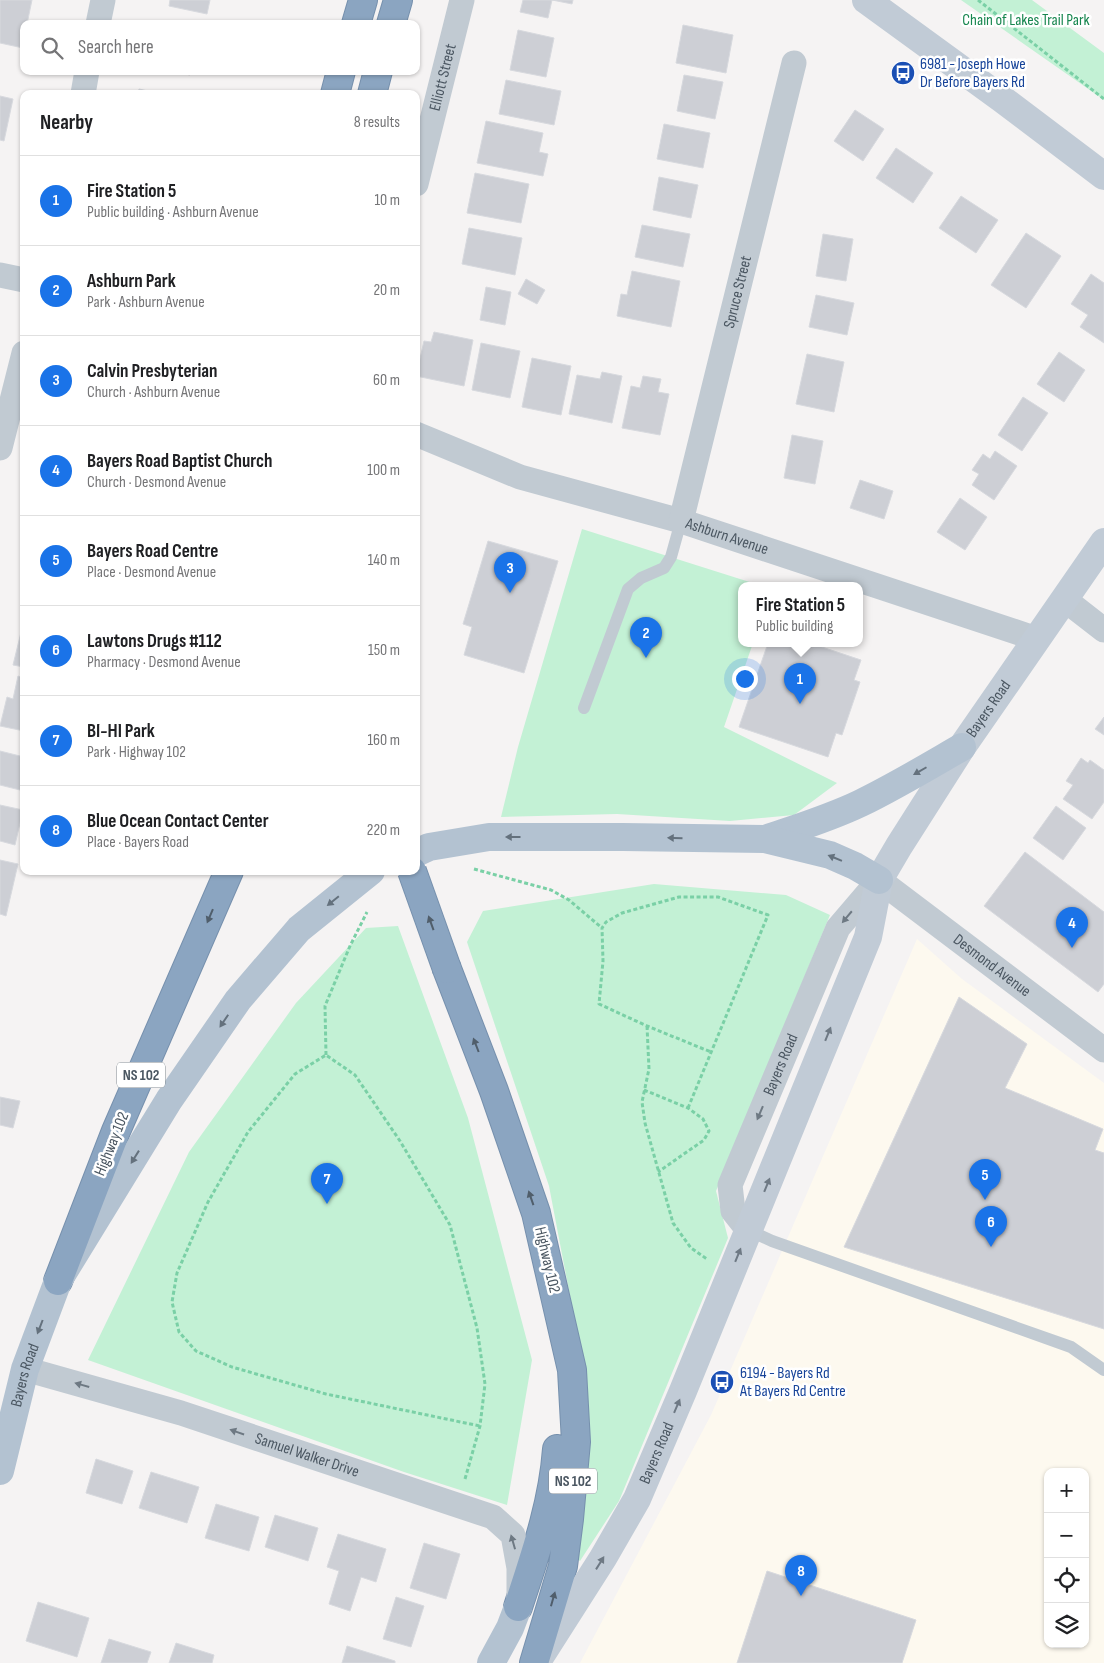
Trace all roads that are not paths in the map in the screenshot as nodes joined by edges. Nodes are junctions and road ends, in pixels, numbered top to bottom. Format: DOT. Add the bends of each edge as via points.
graph roads {
  1 [pos="103,0"];
  2 [pos="363,0"];
  3 [pos="398,0"];
  4 [pos="462,0"];
  5 [pos="866,0"];
  6 [pos="99,20"];
  7 [pos="357,20"];
  8 [pos="393,20"];
  9 [pos="794,63"];
  10 [pos="87,75"];
  11 [pos="341,75"];
  12 [pos="377,75"];
  13 [pos="83,90"];
  14 [pos="335,90"];
  15 [pos="373,90"];
  16 [pos="420,168"];
  17 [pos="1104,176"];
  18 [pos="0,274"];
  19 [pos="20,279"];
  20 [pos="20,368"];
  21 [pos="420,436"];
  22 [pos="0,448"];
  23 [pos="681,521"];
  24 [pos="1104,542"];
  25 [pos="1064,599"];
  26 [pos="1104,630"];
  27 [pos="1037,639"];
  28 [pos="584,708"];
  29 [pos="962,747"];
  30 [pos="764,839"];
  31 [pos="420,851"];
  32 [pos="227,875"];
  33 [pos="366,875"];
  34 [pos="413,875"];
  35 [pos="878,880"];
  36 [pos="1104,1050"];
  37 [pos="748,1230"];
  38 [pos="58,1281"];
  39 [pos="556,1296"];
  40 [pos="25,1369"];
  41 [pos="1104,1370"];
  42 [pos="0,1471"];
  43 [pos="519,1568"];
  44 [pos="518,1607"];
  45 [pos="476,1663"];
  46 [pos="491,1663"];
  47 [pos="536,1663"];
  1 -- 6 [label="street"];
  2 -- 7 [label="highway"];
  3 -- 8 [label="highway"];
  4 -- 16 [label="street, Elliott Street"];
  5 -- 17 [label="main road"];
  9 -- 23 [label="street, Spruce Street"];
  10 -- 13 [label="street"];
  11 -- 14 [label="highway"];
  12 -- 15 [label="highway"];
  18 -- 19 [label="street"];
  20 -- 22 [label="street"];
  21 -- 23 [label="street, Ashburn Avenue" via="520,477"];
  23 -- 27 [label="street, Ashburn Avenue"];
  23 -- 28 [label="lane" via="671,557 664,568 641,578 628,589"];
  24 -- 25 [label="main road, Bayers Road"];
  25 -- 26 [label="street"];
  25 -- 27 [label="main road, Bayers Road"];
  27 -- 29 [label="main road, Bayers Road"];
  29 -- 30 [label="main road, one-way" via="860,803"];
  29 -- 35 [label="main road, Bayers Road"];
  30 -- 31 [label="main road, one-way" via="489,837"];
  35 -- 30 [label="main road, one-way" via="830,855"];
  32 -- 38 [label="highway, Highway 102 / NS 102, one-way" via="116,1131"];
  33 -- 38 [label="main road, Bayers Road, one-way" via="299,929 238,1000 169,1100"];
  39 -- 34 [label="highway, Highway 102 / NS 102, one-way, bridge" via="536,1213"];
  35 -- 36 [label="street, Desmond Avenue"];
  35 -- 37 [label="main road, Bayers Road" via="868,937"];
  37 -- 41 [label="lane" via="1070,1347"];
  47 -- 37 [label="main road, Bayers Road, one-way" via="637,1499"];
  38 -- 40 [label="main road, Bayers Road, one-way"];
  39 -- 44 [label="highway, NS 102" via="562,1392 555,1475 543,1529"];
  47 -- 39 [label="highway, Highway 102 / NS 102, one-way" via="563,1566 576,1442 572,1370"];
  40 -- 42 [label="main road, Bayers Road"];
  43 -- 40 [label="street, Samuel Walker Drive, one-way" via="513,1535 493,1518 181,1413"];
  43 -- 44 [label="street, Samuel Walker Drive"];
  43 -- 45 [label="street" via="508,1605"];
  44 -- 46 [label="main road, NS 102"];
}
